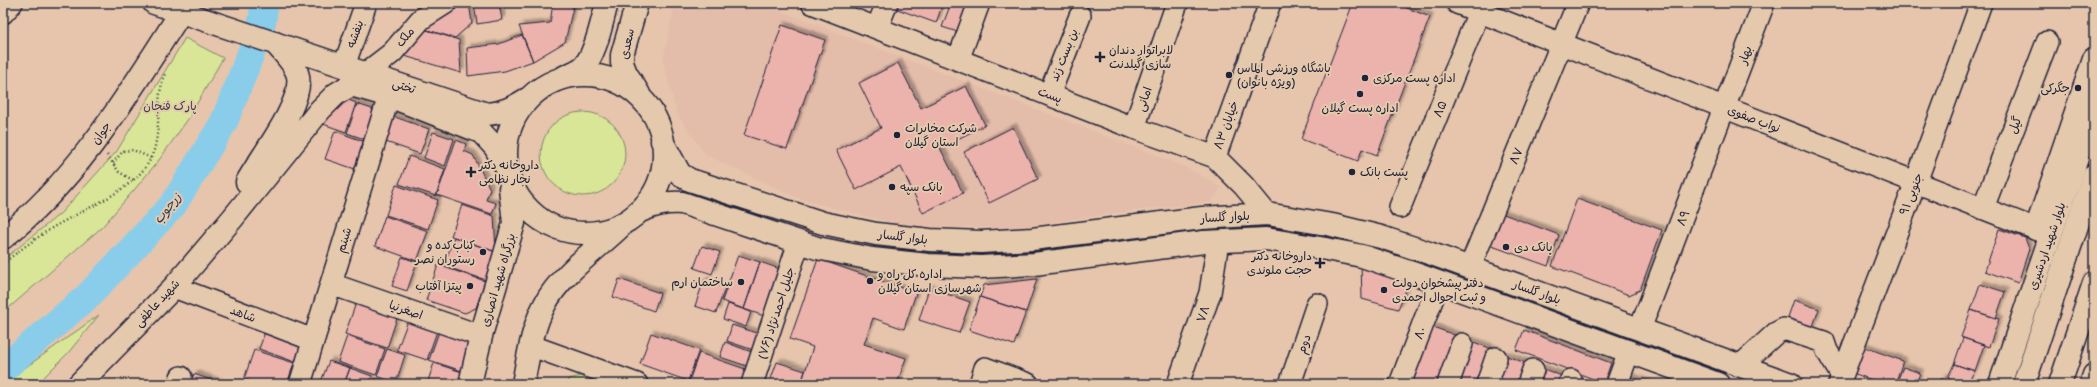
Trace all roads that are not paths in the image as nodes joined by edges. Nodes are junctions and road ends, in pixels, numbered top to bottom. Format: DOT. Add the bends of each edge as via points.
graph roads {
  1 [pos="12,3"];
  2 [pos="154,3"];
  3 [pos="366,3"];
  4 [pos="446,3"];
  5 [pos="608,3"];
  6 [pos="637,3"];
  7 [pos="812,3"];
  8 [pos="887,3"];
  9 [pos="979,3"];
  10 [pos="1178,3"];
  11 [pos="1270,3"];
  12 [pos="1578,3"];
  13 [pos="1764,3"];
  14 [pos="1982,3"];
  15 [pos="1464,5"];
  16 [pos="181,12"];
  17 [pos="3,14"];
  18 [pos="1080,16"];
  19 [pos="878,28"];
  20 [pos="2047,42"];
  21 [pos="275,43"];
  22 [pos="1562,44"];
  23 [pos="2094,59"];
  24 [pos="958,60"];
  25 [pos="353,75"];
  26 [pos="555,81"];
  27 [pos="1049,95"];
  28 [pos="389,96"];
  29 [pos="531,96"];
  30 [pos="645,104"];
  31 [pos="1726,108"];
  32 [pos="2094,108"];
  33 [pos="1134,128"];
  34 [pos="662,141"];
  35 [pos="1215,157"];
  36 [pos="508,172"];
  37 [pos="2094,175"];
  38 [pos="1916,182"];
  39 [pos="1400,206"];
  40 [pos="1983,208"];
  41 [pos="1267,214"];
  42 [pos="632,217"];
  43 [pos="232,219"];
  44 [pos="2044,232"];
  45 [pos="3,238"];
  46 [pos="799,242"];
  47 [pos="1218,242"];
  48 [pos="1470,267"];
  49 [pos="1439,282"];
  50 [pos="2094,283"];
  51 [pos="331,284"];
  52 [pos="174,287"];
  53 [pos="1317,304"];
  54 [pos="1640,329"];
  55 [pos="481,336"];
  56 [pos="313,340"];
  57 [pos="1462,344"];
  58 [pos="532,346"];
  59 [pos="1629,352"];
  60 [pos="1496,358"];
  61 [pos="1740,366"];
  62 [pos="2094,375"];
  63 [pos="615,380"];
  64 [pos="1840,380"];
  65 [pos="79,384"];
  66 [pos="300,384"];
  67 [pos="470,384"];
  68 [pos="523,384"];
  69 [pos="637,384"];
  70 [pos="752,384"];
  71 [pos="980,384"];
  72 [pos="1028,384"];
  73 [pos="1178,384"];
  74 [pos="1290,384"];
  75 [pos="1400,384"];
  76 [pos="1448,384"];
  77 [pos="1487,384"];
  78 [pos="1616,384"];
  79 [pos="1718,384"];
  80 [pos="1791,384"];
  81 [pos="2000,384"];
  82 [pos="2024,384"];
  83 [pos="2060,384"];
  84 [pos="2091,384"];
  1 -- 17 [label="street"];
  2 -- 16 [label="main road, تختی"];
  3 -- 25 [label="street, بنفشه"];
  4 -- 25 [label="street, ملک" via="421,19 392,53"];
  5 -- 26 [label="main road" via="588,61 583,67"];
  6 -- 30 [label="main road, سعدی" via="622,55 622,64"];
  7 -- 19 [label="street, پست"];
  8 -- 19 [label="street"];
  9 -- 24 [label="street"];
  10 -- 33 [label="street, امانی"];
  11 -- 35 [label="street, خیابان ۸۳"];
  12 -- 22 [label="street"];
  13 -- 31 [label="street, بهار"];
  14 -- 38 [label="street, ۹۱ جنوبی"];
  15 -- 22 [label="street, نواب صفوی"];
  15 -- 39 [label="street, ۸۵"];
  16 -- 21 [label="main road, تختی"];
  16 -- 45 [label="main road, جوان" via="84,157 28,217"];
  18 -- 27 [label="street, بن بست زند"];
  19 -- 24 [label="street, پست"];
  20 -- 40 [label="street, گیل"];
  21 -- 25 [label="main road, تختی"];
  21 -- 43 [label="main road, شهید عاطفی" via="295,68 298,77 296,96 283,125 252,173 238,200"];
  22 -- 31 [label="street, نواب صفوی"];
  22 -- 48 [label="street, ۸۷"];
  23 -- 44 [label="main road"];
  24 -- 27 [label="street, پست"];
  25 -- 28 [label="main road, تختی"];
  25 -- 29 [label="main road, تختی" via="487,114 510,109"];
  25 -- 43 [label="main road, شهید عاطفی" via="320,110"];
  26 -- 29 [label="main road, تختی"];
  26 -- 30 [label="main road" via="576,76 602,77 626,87"];
  27 -- 33 [label="street, پست"];
  28 -- 36 [label="main road, تختی" via="481,132 495,147"];
  28 -- 51 [label="street, شبنم"];
  29 -- 36 [label="main road, بزرگراه شهید انصاری" via="520,109 510,130 506,152"];
  30 -- 34 [label="main road" via="656,121"];
  31 -- 38 [label="street, نواب صفوی"];
  31 -- 54 [label="street, ۸۹"];
  32 -- 44 [label="main road, بلوار شهید اردشیری"];
  33 -- 35 [label="street, پست"];
  34 -- 41 [label="main road, بلوار گلسار" via="680,174 690,180 823,224 876,234 981,242 1032,239 1202,218"];
  34 -- 42 [label="main road" via="663,162 660,177 651,196"];
  35 -- 41 [label="street, پست"];
  36 -- 42 [label="main road, بلوار گلسار" via="517,196 528,209 556,228 589,233 606,230"];
  36 -- 55 [label="main road, بزرگراه شهید انصاری" via="514,222"];
  37 -- 82 [label="main road"];
  38 -- 40 [label="street, نواب صفوی"];
  38 -- 64 [label="street, ۹۱ جنوبی"];
  40 -- 44 [label="street, نواب صفوی"];
  41 -- 48 [label="main road, بلوار گلسار" via="1332,225 1381,237"];
  42 -- 46 [label="main road, بلوار گلسار" via="656,204 682,203"];
  42 -- 58 [label="main road" via="553,292 540,314"];
  43 -- 52 [label="main road, شهید عاطفی"];
  44 -- 81 [label="main road, بلوار شهید اردشیری"];
  46 -- 47 [label="main road, بلوار گلسار" via="872,259 981,267 1034,264"];
  46 -- 70 [label="street, جلیل احمدنژاد (۷۶)"];
  47 -- 49 [label="main road, بلوار گلسار" via="1266,239 1341,252 1362,256"];
  47 -- 73 [label="street, ۷۸" via="1210,293"];
  48 -- 54 [label="main road, بلوار گلسار"];
  49 -- 59 [label="main road, بلوار گلسار"];
  49 -- 75 [label="street, ۸۰"];
  50 -- 83 [label="main road"];
  51 -- 55 [label="street, اصغرنیا"];
  51 -- 56 [label="street, شبنم"];
  52 -- 56 [label="street, شاهد"];
  52 -- 65 [label="main road, شهید عاطفی"];
  53 -- 74 [label="street, دوم"];
  54 -- 61 [label="main road, بلوار گلسار"];
  55 -- 67 [label="main road, بزرگراه شهید انصاری"];
  56 -- 66 [label="street, شبنم"];
  57 -- 76 [label="street"];
  58 -- 63 [label="street"];
  58 -- 68 [label="main road"];
  59 -- 78 [label="street"];
  59 -- 79 [label="main road, بلوار گلسار"];
  60 -- 77 [label="street"];
  61 -- 64 [label="street" via="1776,332 1784,329 1824,342"];
  61 -- 80 [label="main road, بلوار گلسار"];
  62 -- 84 [label="main road"];
  63 -- 69 [label="street"];
  71 -- 72 [label="street" via="986,368"];
}
